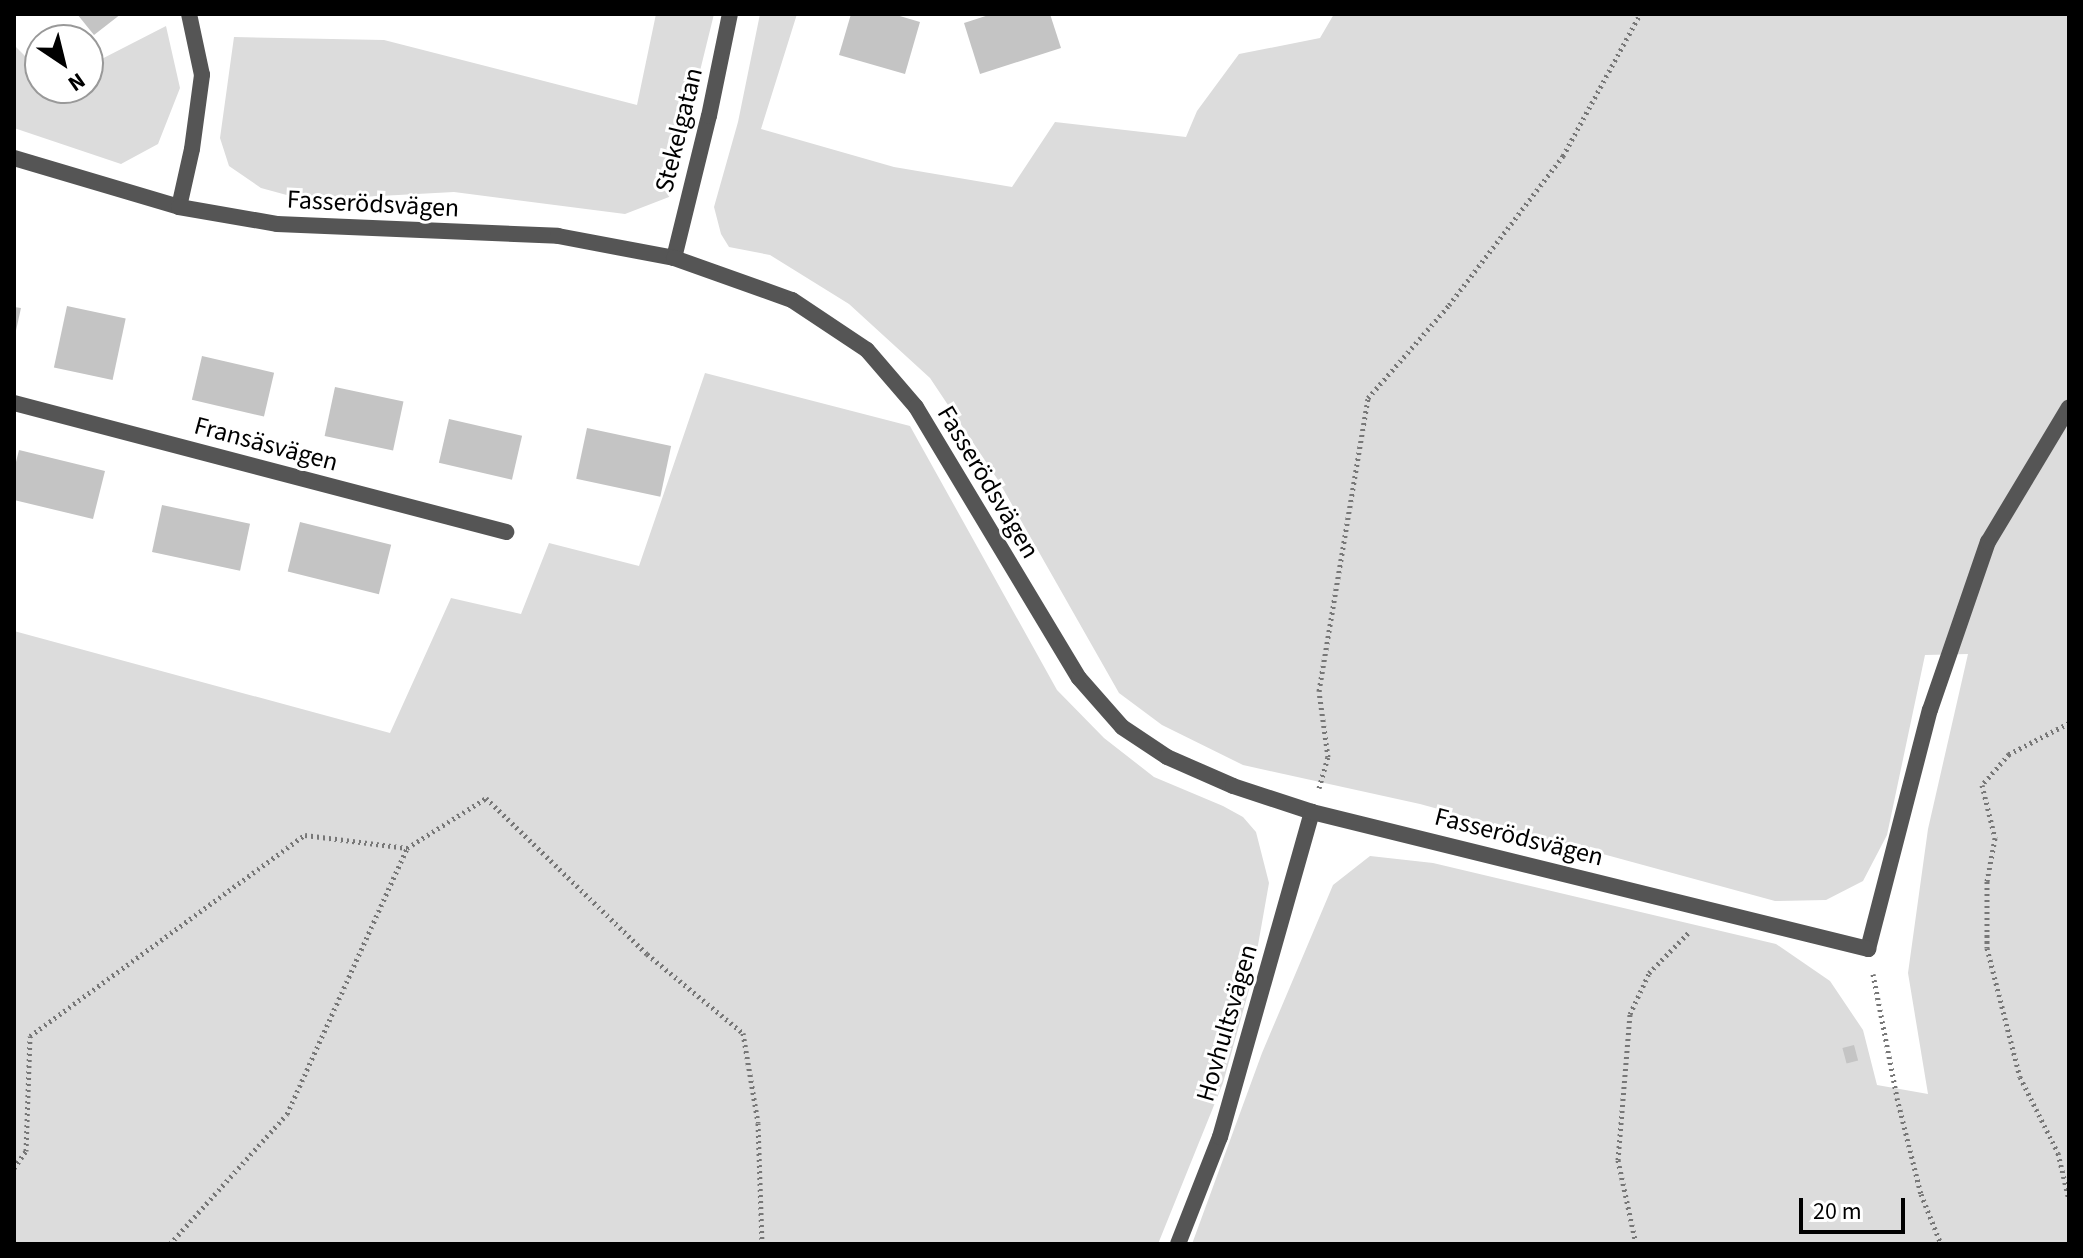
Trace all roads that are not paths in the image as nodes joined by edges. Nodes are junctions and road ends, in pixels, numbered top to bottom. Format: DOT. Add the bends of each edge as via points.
graph roads {
  1 [pos="189,14"];
  2 [pos="730,14"];
  3 [pos="14,158"];
  4 [pos="179,207"];
  5 [pos="674,258"];
  6 [pos="14,403"];
  7 [pos="2069,407"];
  8 [pos="506,532"];
  9 [pos="1312,812"];
  10 [pos="1178,1244"];
  1 -- 4 [label="street" via="202,75"];
  2 -- 5 [label="street, Stekelgatan"];
  3 -- 4 [label="street, Fasserödsvägen"];
  4 -- 5 [label="street, Fasserödsvägen" via="277,224 558,236"];
  5 -- 9 [label="street, Fasserödsvägen" via="792,300 867,350 916,407 1079,678 1122,727 1167,757"];
  6 -- 8 [label="street, Fransäsvägen"];
  7 -- 9 [label="street, Fasserödsvägen" via="1988,542 1930,710 1868,949"];
  9 -- 10 [label="street, Hovhultsvägen" via="1220,1137"];
}
